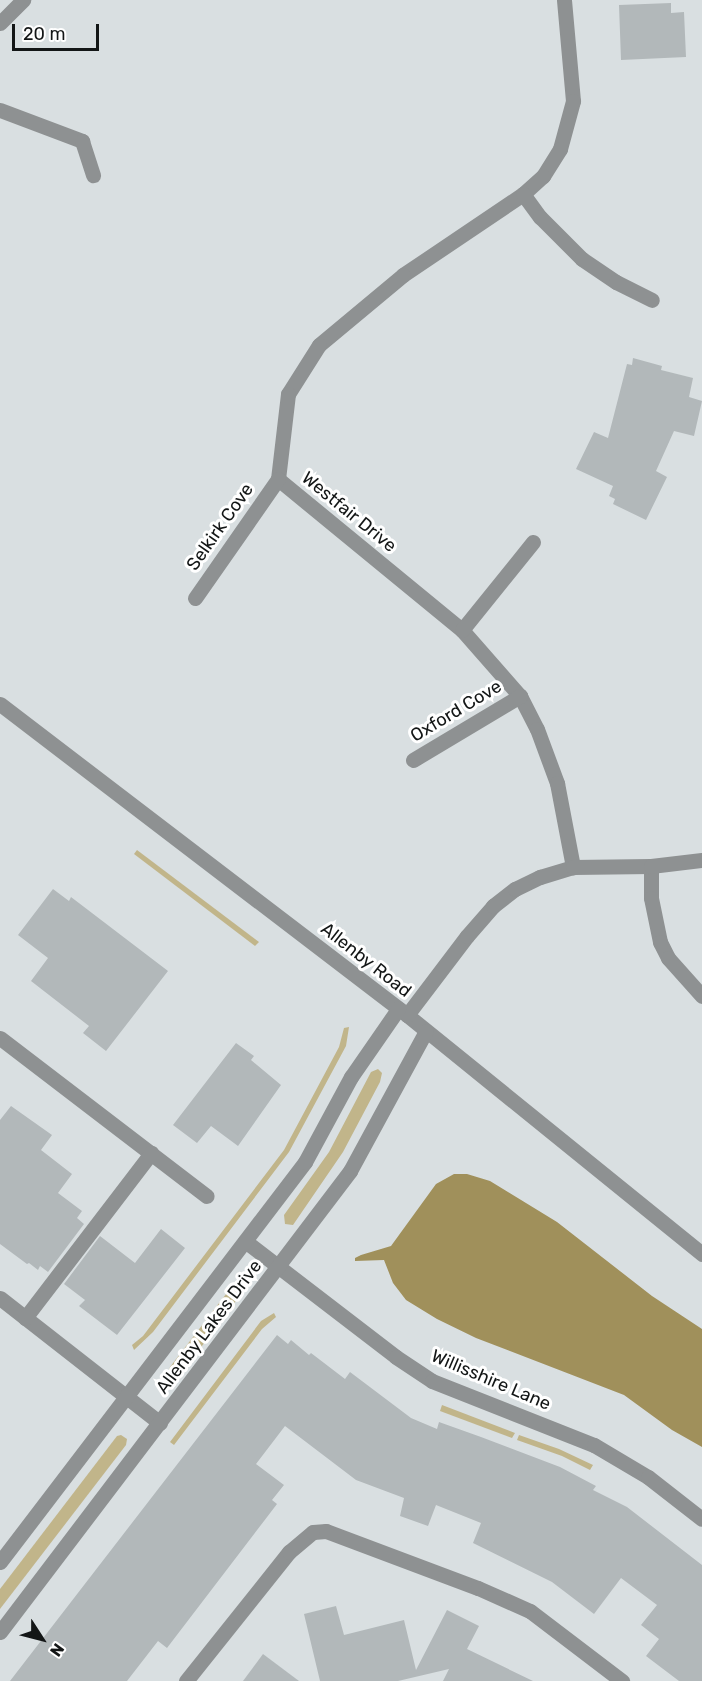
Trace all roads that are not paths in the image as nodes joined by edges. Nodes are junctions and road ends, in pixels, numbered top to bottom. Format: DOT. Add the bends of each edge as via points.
graph roads {
  1 [pos="23,0"];
  2 [pos="564,0"];
  3 [pos="0,23"];
  4 [pos="0,110"];
  5 [pos="93,175"];
  6 [pos="523,194"];
  7 [pos="652,300"];
  8 [pos="278,479"];
  9 [pos="533,542"];
  10 [pos="195,598"];
  11 [pos="462,630"];
  12 [pos="520,696"];
  13 [pos="0,704"];
  14 [pos="413,760"];
  15 [pos="702,860"];
  16 [pos="651,866"];
  17 [pos="573,867"];
  18 [pos="702,996"];
  19 [pos="403,1012"];
  20 [pos="426,1031"];
  21 [pos="0,1038"];
  22 [pos="151,1153"];
  23 [pos="207,1196"];
  24 [pos="245,1240"];
  25 [pos="702,1254"];
  26 [pos="279,1267"];
  27 [pos="0,1298"];
  28 [pos="25,1318"];
  29 [pos="126,1397"];
  30 [pos="160,1423"];
  31 [pos="702,1519"];
  32 [pos="0,1562"];
  33 [pos="0,1632"];
  34 [pos="186,1681"];
  35 [pos="622,1681"];
  1 -- 3 [label="street"];
  2 -- 6 [label="street, Westfair Drive" via="573,101 569,123 560,149 543,176"];
  4 -- 5 [label="street" via="82,141"];
  6 -- 7 [label="street" via="582,259"];
  6 -- 8 [label="street, Westfair Drive" via="403,275 319,345 288,394"];
  8 -- 10 [label="street, Selkirk Cove"];
  8 -- 11 [label="street, Westfair Drive"];
  9 -- 11 [label="street"];
  11 -- 12 [label="street, Westfair Drive"];
  12 -- 14 [label="street, Oxford Cove"];
  12 -- 17 [label="street, Westfair Drive" via="557,783"];
  13 -- 19 [label="street, Allenby Road"];
  15 -- 16 [label="street, Allenby Lakes Drive"];
  16 -- 17 [label="street, Allenby Lakes Drive"];
  16 -- 18 [label="street" via="651,898 660,942 668,958"];
  17 -- 19 [label="street, Allenby Lakes Drive" via="515,889 493,906"];
  19 -- 20 [label="street, Allenby Road"];
  19 -- 24 [label="street, Allenby Lakes Drive" via="351,1077 305,1162"];
  20 -- 25 [label="street, Allenby Road"];
  20 -- 26 [label="street, Allenby Lakes Drive" via="350,1171"];
  21 -- 22 [label="street"];
  22 -- 23 [label="street"];
  22 -- 28 [label="street"];
  24 -- 26 [label="street, Willisshire Lane"];
  24 -- 29 [label="street, Allenby Lakes Drive"];
  26 -- 30 [label="street, Allenby Lakes Drive"];
  26 -- 31 [label="street, Willisshire Lane" via="396,1358 432,1381 594,1444 648,1477"];
  27 -- 28 [label="street"];
  28 -- 29 [label="street"];
  29 -- 30 [label="street"];
  29 -- 32 [label="street, Allenby Lakes Drive"];
  30 -- 33 [label="street, Allenby Lakes Drive"];
  34 -- 35 [label="street" via="289,1552 313,1532 326,1531 530,1611"];
}
